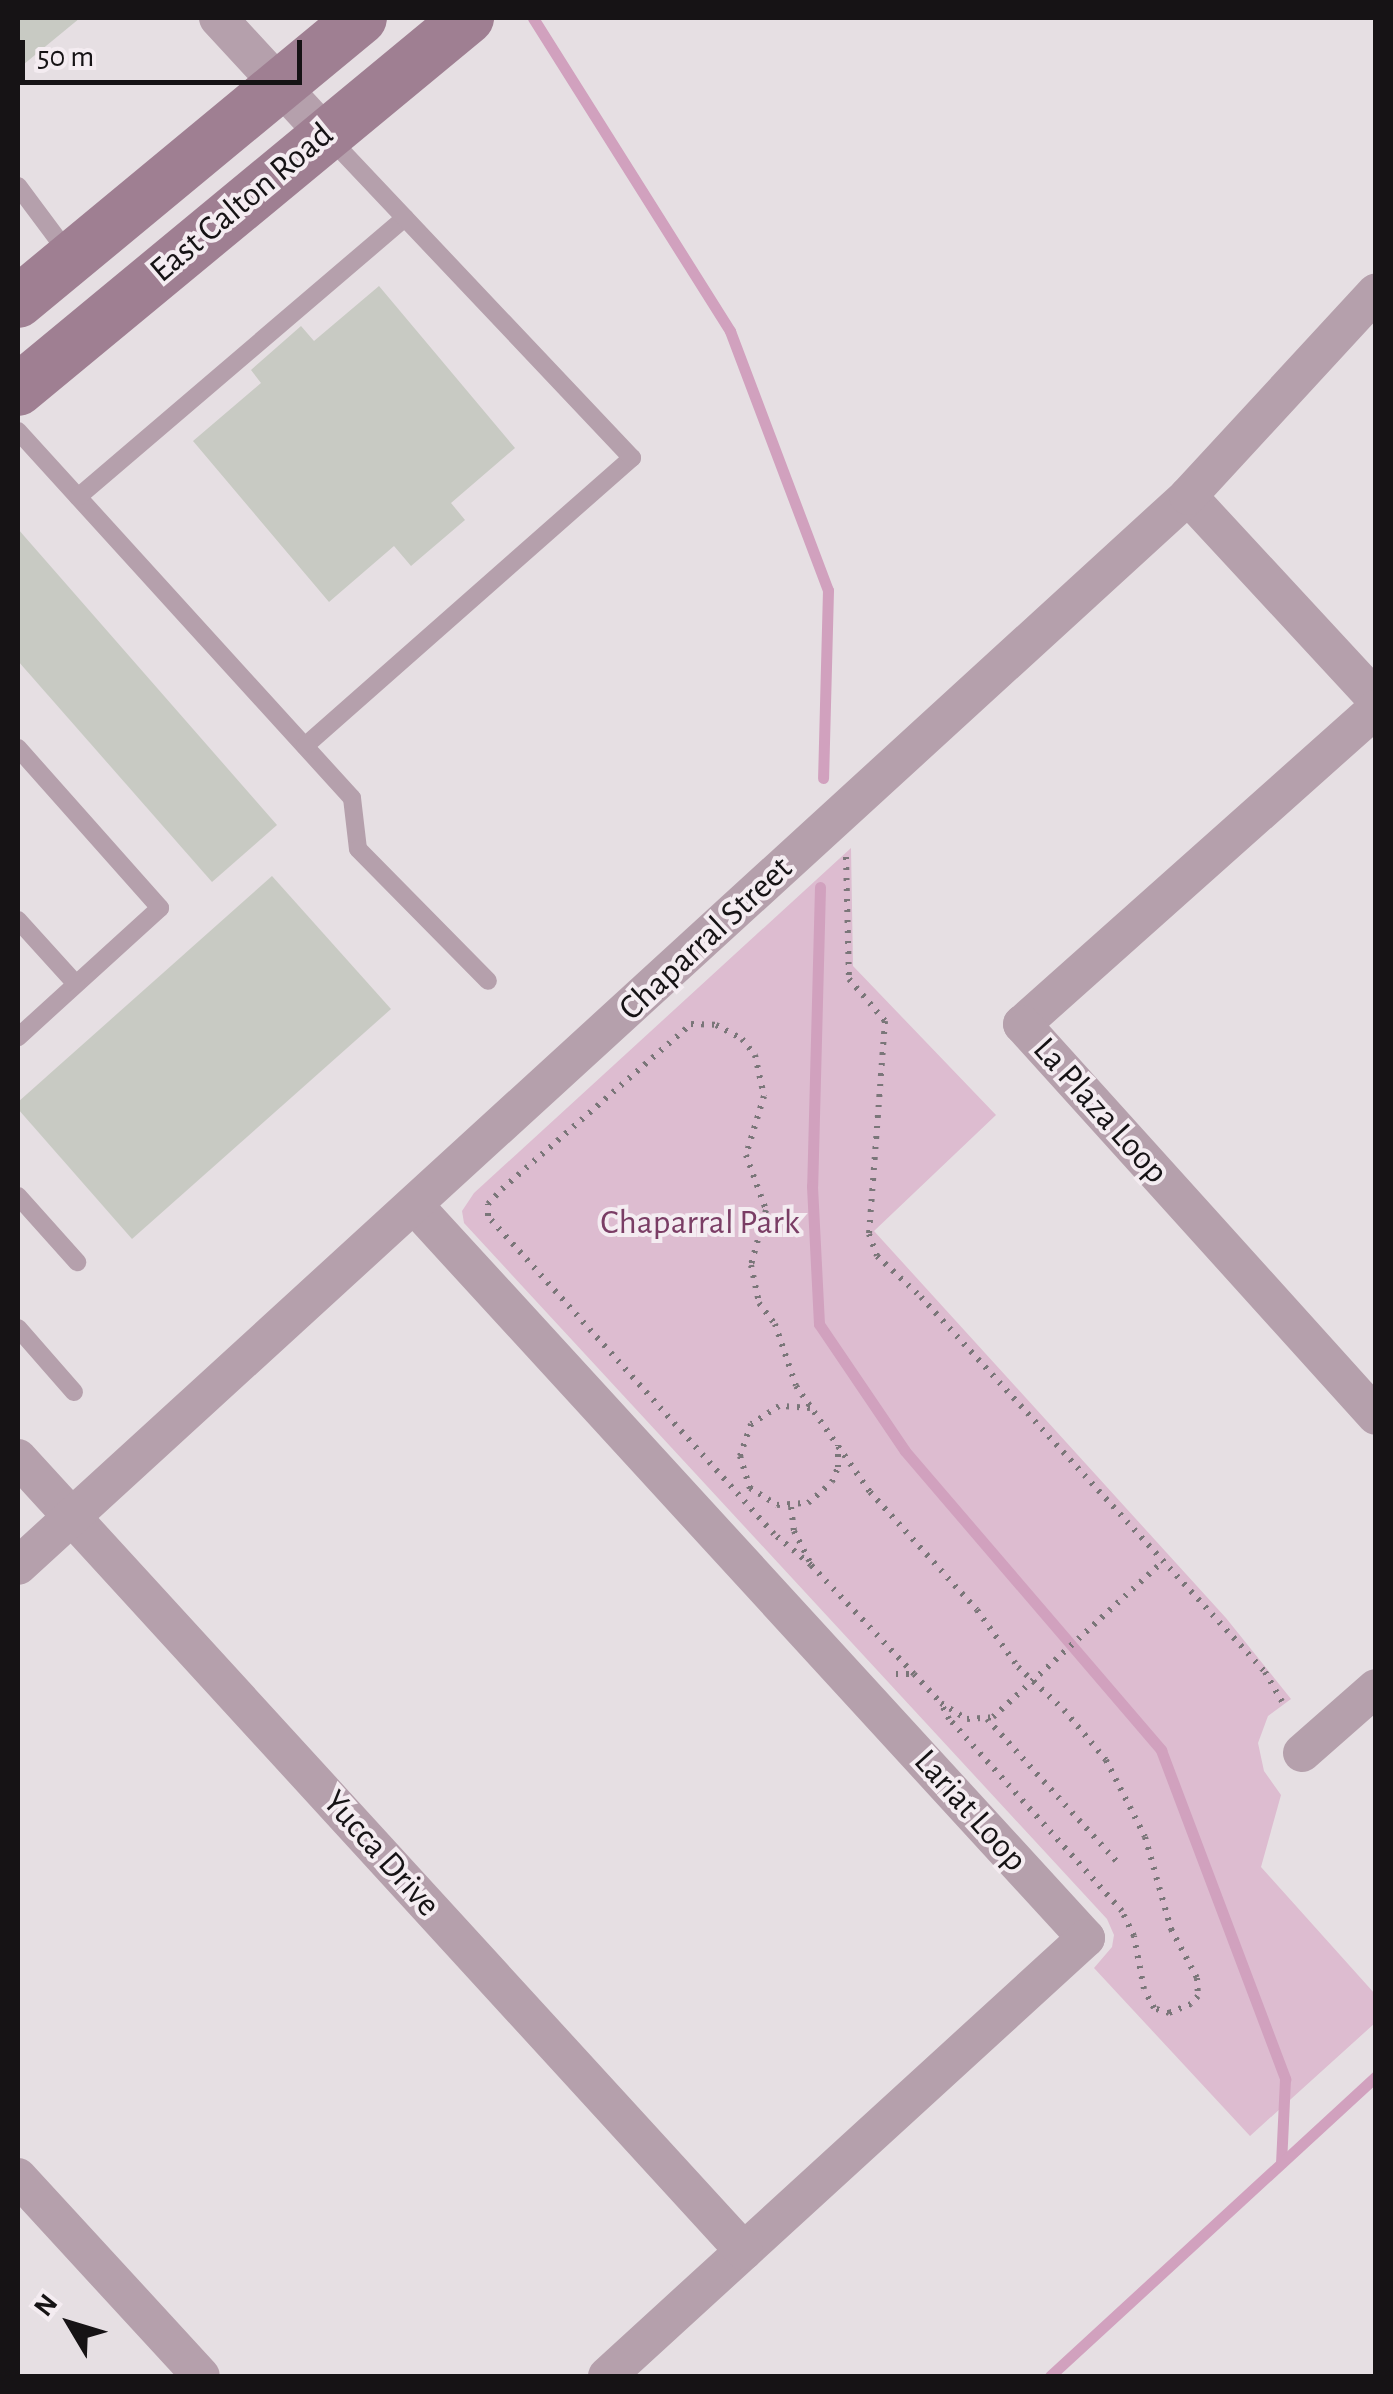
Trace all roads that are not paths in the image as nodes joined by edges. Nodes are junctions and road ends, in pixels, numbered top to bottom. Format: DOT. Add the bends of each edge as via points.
graph roads {
  1 [pos="218,18"];
  2 [pos="361,18"];
  3 [pos="468,18"];
  4 [pos="279,85"];
  5 [pos="325,134"];
  6 [pos="18,186"];
  7 [pos="405,218"];
  8 [pos="71,257"];
  9 [pos="1376,292"];
  10 [pos="18,302"];
  11 [pos="18,390"];
  12 [pos="18,431"];
  13 [pos="1188,496"];
  14 [pos="78,497"];
  15 [pos="1376,699"];
  16 [pos="1376,709"];
  17 [pos="305,746"];
  18 [pos="18,748"];
  19 [pos="18,920"];
  20 [pos="488,981"];
  21 [pos="76,984"];
  22 [pos="18,1037"];
  23 [pos="18,1196"];
  24 [pos="415,1206"];
  25 [pos="77,1262"];
  26 [pos="18,1328"];
  27 [pos="74,1392"];
  28 [pos="1376,1416"];
  29 [pos="18,1458"];
  30 [pos="72,1516"];
  31 [pos="18,1566"];
  32 [pos="1376,1688"];
  33 [pos="1302,1753"];
  34 [pos="18,2177"];
  35 [pos="744,2251"];
  36 [pos="201,2376"];
  37 [pos="607,2376"];
  1 -- 4 [label="street"];
  2 -- 4 [label="main road, East Calton Road"];
  3 -- 5 [label="main road, East Calton Road"];
  4 -- 5 [label="street"];
  4 -- 8 [label="main road, East Calton Road"];
  5 -- 7 [label="lane"];
  5 -- 11 [label="main road, East Calton Road"];
  6 -- 8 [label="lane"];
  7 -- 14 [label="lane"];
  7 -- 17 [label="lane" via="632,458"];
  8 -- 10 [label="main road, East Calton Road"];
  9 -- 13 [label="street, Chaparral Street"];
  12 -- 14 [label="lane"];
  13 -- 15 [label="street"];
  13 -- 24 [label="street, Chaparral Street"];
  14 -- 17 [label="lane"];
  16 -- 28 [label="street, La Plaza Loop" via="1022,1024"];
  17 -- 20 [label="lane" via="352,798 358,848"];
  18 -- 21 [label="lane" via="160,908"];
  19 -- 21 [label="lane"];
  21 -- 22 [label="lane"];
  23 -- 25 [label="lane"];
  24 -- 30 [label="street, Chaparral Street"];
  24 -- 35 [label="street, Lariat Loop" via="1086,1938"];
  26 -- 27 [label="lane"];
  29 -- 30 [label="street, Yucca Drive"];
  30 -- 31 [label="street, Chaparral Street"];
  30 -- 35 [label="street, Yucca Drive"];
  32 -- 33 [label="street"];
  34 -- 36 [label="street"];
  35 -- 37 [label="street, Lariat Loop"];
}
